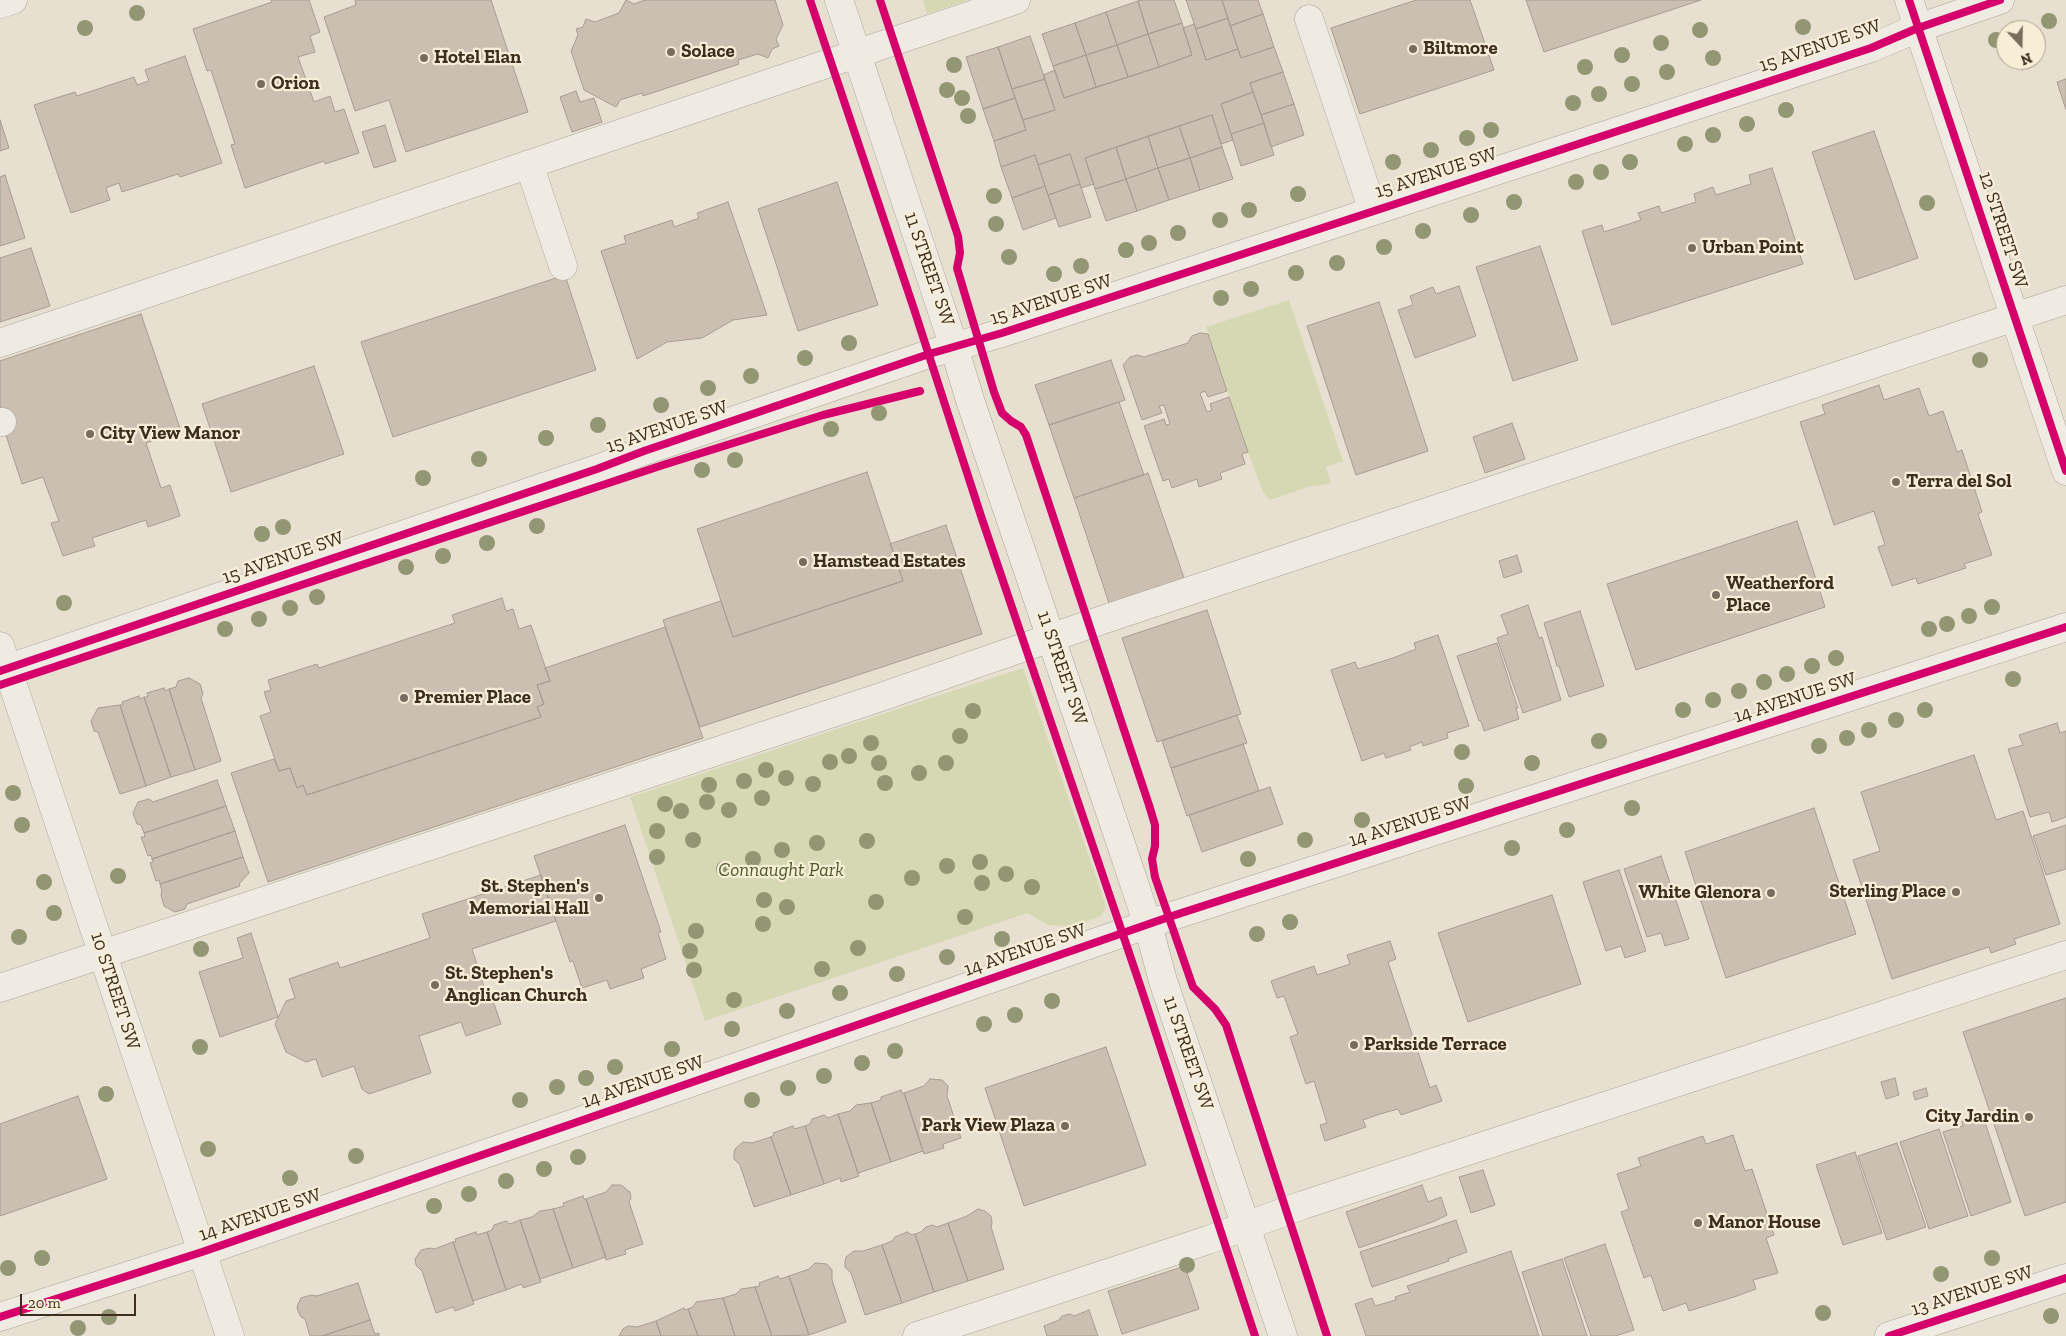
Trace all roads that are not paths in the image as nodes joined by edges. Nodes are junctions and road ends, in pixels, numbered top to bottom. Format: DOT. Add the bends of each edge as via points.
graph roads {
  1 [pos="13,0"];
  2 [pos="839,0"];
  3 [pos="1016,0"];
  4 [pos="1909,0"];
  5 [pos="2000,0"];
  6 [pos="0,4"];
  7 [pos="1309,19"];
  8 [pos="1918,28"];
  9 [pos="856,54"];
  10 [pos="529,164"];
  11 [pos="1373,211"];
  12 [pos="563,266"];
  13 [pos="2066,300"];
  14 [pos="2014,317"];
  15 [pos="0,343"];
  16 [pos="954,347"];
  17 [pos="2066,471"];
  18 [pos="2066,627"];
  19 [pos="1052,638"];
  20 [pos="2,662"];
  21 [pos="1148,925"];
  22 [pos="102,954"];
  23 [pos="2066,955"];
  24 [pos="0,988"];
  25 [pos="1246,1226"];
  26 [pos="202,1252"];
  27 [pos="2066,1278"];
  28 [pos="0,1317"];
  29 [pos="230,1336"];
  30 [pos="917,1336"];
  31 [pos="1283,1336"];
  32 [pos="1889,1336"];
  1 -- 6 [label="street"];
  2 -- 9 [label="street, 11 STREET SW"];
  3 -- 9 [label="street"];
  4 -- 8 [label="street, 12 STREET SW"];
  5 -- 8 [label="street, 15 AVENUE SW"];
  7 -- 11 [label="street"];
  8 -- 11 [label="street, 15 AVENUE SW" via="1870,48"];
  8 -- 14 [label="street, 12 STREET SW"];
  9 -- 10 [label="street"];
  9 -- 16 [label="street, 11 STREET SW"];
  10 -- 12 [label="street"];
  10 -- 15 [label="street"];
  11 -- 16 [label="street, 15 AVENUE SW"];
  13 -- 14 [label="street"];
  14 -- 17 [label="street, 12 STREET SW"];
  14 -- 19 [label="street"];
  16 -- 19 [label="street, 11 STREET SW"];
  16 -- 20 [label="street, 15 AVENUE SW"];
  18 -- 21 [label="street, 14 AVENUE SW"];
  19 -- 21 [label="street, 11 STREET SW"];
  19 -- 22 [label="street"];
  20 -- 22 [label="street, 10 STREET SW"];
  21 -- 25 [label="street, 11 STREET SW"];
  21 -- 26 [label="street, 14 AVENUE SW"];
  22 -- 24 [label="street"];
  22 -- 26 [label="street, 10 STREET SW"];
  23 -- 25 [label="street"];
  25 -- 30 [label="street"];
  25 -- 31 [label="street, 11 STREET SW"];
  26 -- 28 [label="street, 14 AVENUE SW"];
  26 -- 29 [label="street, 10 STREET SW"];
  27 -- 32 [label="street, 13 AVENUE SW"];
}
